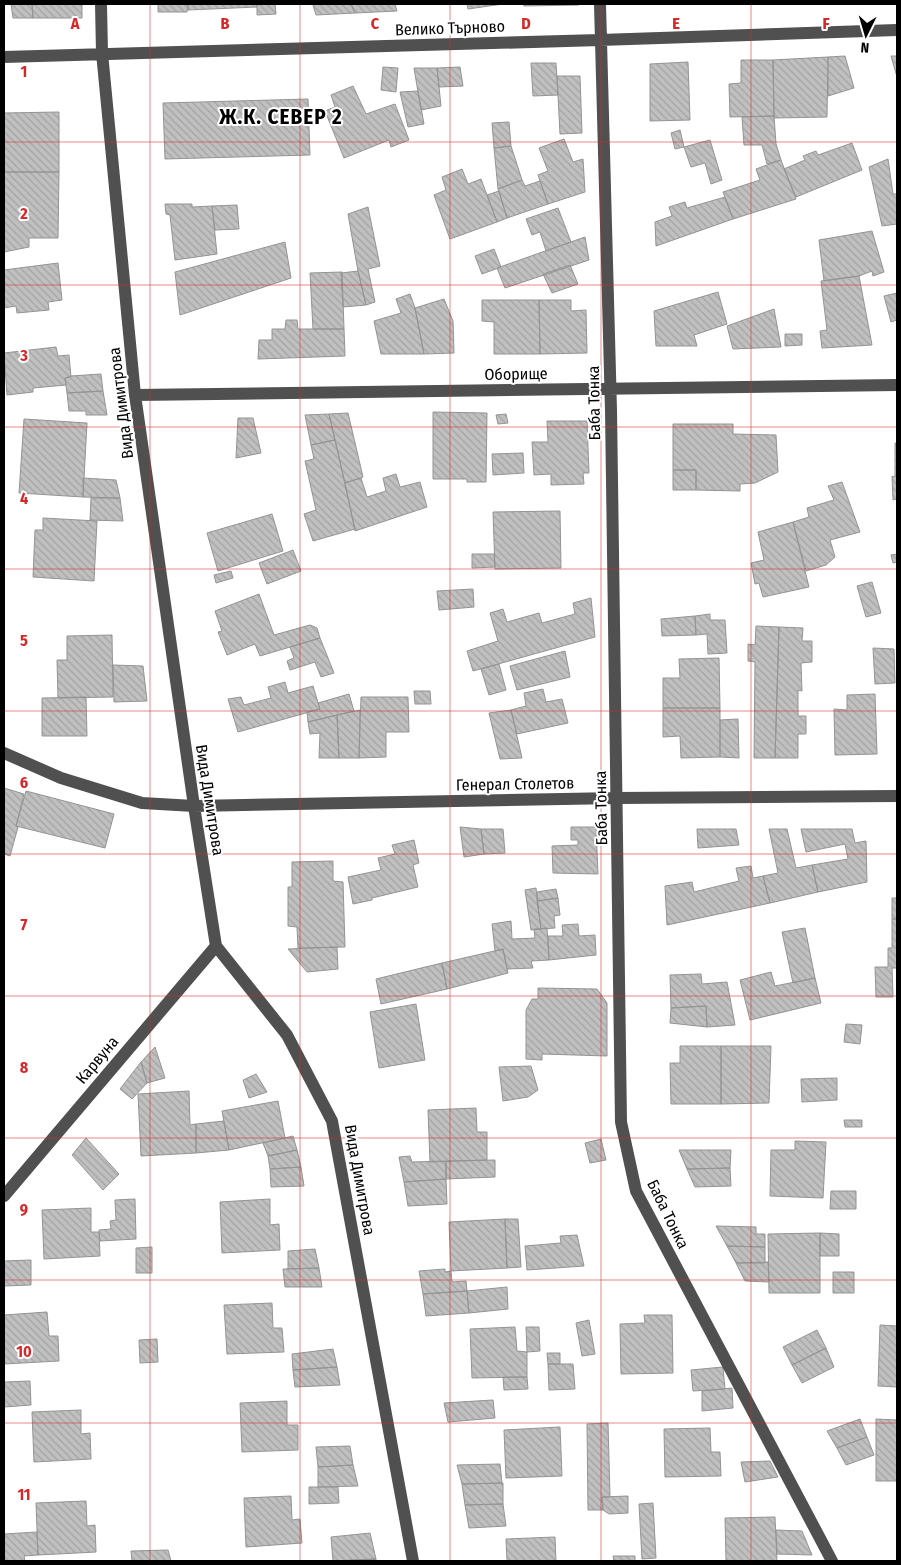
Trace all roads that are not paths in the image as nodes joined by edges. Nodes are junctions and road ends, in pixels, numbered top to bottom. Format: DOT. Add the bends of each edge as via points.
graph roads {
  1 [pos="101,4"];
  2 [pos="600,4"];
  3 [pos="897,30"];
  4 [pos="600,40"];
  5 [pos="102,53"];
  6 [pos="4,56"];
  7 [pos="897,385"];
  8 [pos="610,389"];
  9 [pos="135,395"];
  10 [pos="4,753"];
  11 [pos="897,796"];
  12 [pos="618,798"];
  13 [pos="194,806"];
  14 [pos="216,946"];
  15 [pos="4,1196"];
  16 [pos="413,1561"];
  17 [pos="832,1561"];
  1 -- 5 [label="street, Вида Димитрова"];
  2 -- 4 [label="street, Баба Тонка"];
  3 -- 4 [label="street, Велико Търново"];
  4 -- 5 [label="street, Велико Търново"];
  4 -- 8 [label="street, Баба Тонка"];
  5 -- 6 [label="street, Велико Търново"];
  5 -- 9 [label="street, Вида Димитрова"];
  7 -- 8 [label="street, Оборище"];
  8 -- 9 [label="street, Оборище"];
  8 -- 12 [label="street, Баба Тонка"];
  9 -- 13 [label="street, Вида Димитрова"];
  10 -- 13 [label="street, Генерал Столетов" via="61,778 142,803"];
  11 -- 12 [label="street, Генерал Столетов"];
  12 -- 13 [label="street, Генерал Столетов"];
  12 -- 17 [label="street, Баба Тонка" via="622,1122 636,1191"];
  13 -- 14 [label="street, Вида Димитрова"];
  14 -- 15 [label="street, Карвуна"];
  14 -- 16 [label="street, Вида Димитрова" via="287,1035 332,1121"];
}
